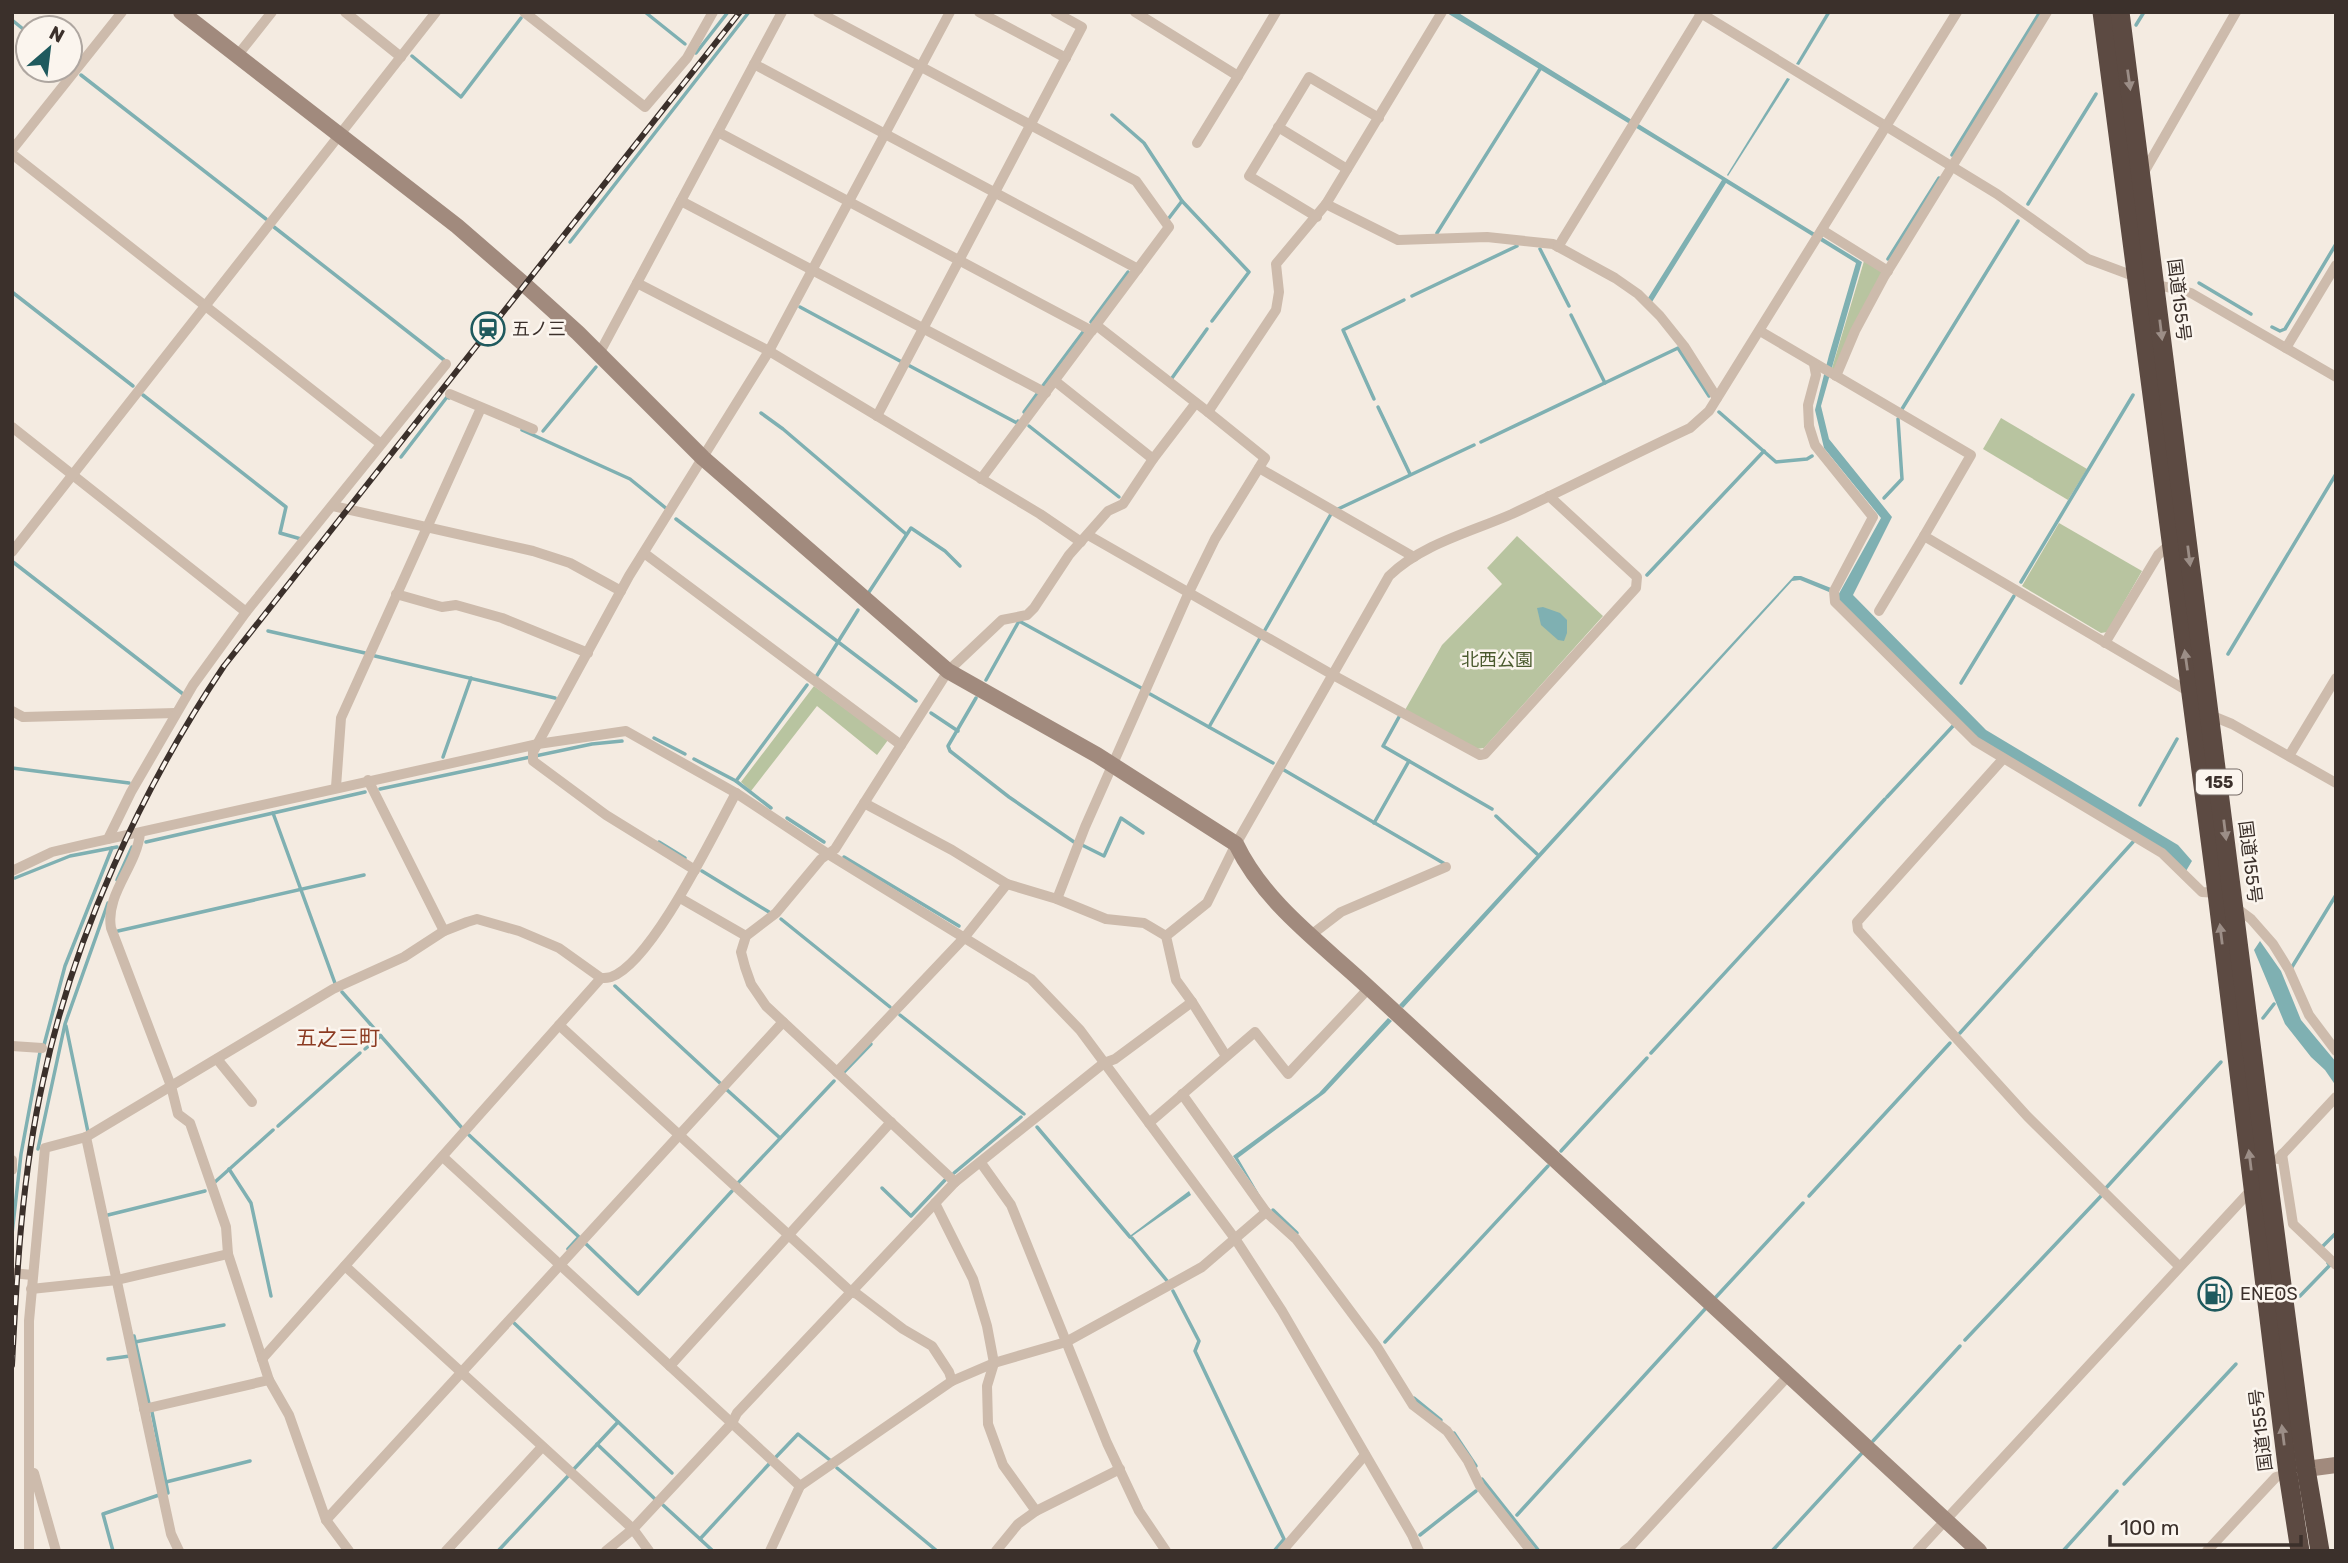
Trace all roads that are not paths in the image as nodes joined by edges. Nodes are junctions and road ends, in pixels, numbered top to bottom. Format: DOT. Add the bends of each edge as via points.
graph roads {
  1 [pos="122,12"];
  2 [pos="181,12"];
  3 [pos="272,12"];
  4 [pos="345,12"];
  5 [pos="436,12"];
  6 [pos="524,12"];
  7 [pos="713,12"];
  8 [pos="782,12"];
  9 [pos="818,12"];
  10 [pos="950,12"];
  11 [pos="979,12"];
  12 [pos="1055,12"];
  13 [pos="1135,12"];
  14 [pos="1276,12"];
  15 [pos="1442,12"];
  16 [pos="1957,12"];
  17 [pos="2047,12"];
  18 [pos="2102,12"];
  19 [pos="2120,12"];
  20 [pos="2236,12"];
  21 [pos="1701,13"];
  22 [pos="237,56"];
  23 [pos="401,57"];
  24 [pos="1066,58"];
  25 [pos="754,65"];
  26 [pos="921,67"];
  27 [pos="1238,76"];
  28 [pos="1379,118"];
  29 [pos="1031,125"];
  30 [pos="1278,127"];
  31 [pos="1885,127"];
  32 [pos="718,132"];
  33 [pos="884,134"];
  34 [pos="339,136"];
  35 [pos="1197,143"];
  36 [pos="12,152"];
  37 [pos="1952,167"];
  38 [pos="1347,170"];
  39 [pos="2142,177"];
  40 [pos="995,193"];
  41 [pos="681,201"];
  42 [pos="847,202"];
  43 [pos="1326,204"];
  44 [pos="1317,217"];
  45 [pos="1819,235"];
  46 [pos="1558,247"];
  47 [pos="960,259"];
  48 [pos="2336,265"];
  49 [pos="1138,269"];
  50 [pos="812,270"];
  51 [pos="1888,271"];
  52 [pos="2135,277"];
  53 [pos="637,284"];
  54 [pos="2156,285"];
  55 [pos="205,308"];
  56 [pos="923,328"];
  57 [pos="1094,328"];
  58 [pos="1760,331"];
  59 [pos="2286,348"];
  60 [pos="769,351"];
  61 [pos="599,354"];
  62 [pos="446,364"];
  63 [pos="1826,371"];
  64 [pos="2336,377"];
  65 [pos="1055,381"];
  66 [pos="1046,393"];
  67 [pos="450,394"];
  68 [pos="1717,398"];
  69 [pos="1195,404"];
  70 [pos="481,408"];
  71 [pos="1208,412"];
  72 [pos="877,415"];
  73 [pos="12,427"];
  74 [pos="533,429"];
  75 [pos="381,444"];
  76 [pos="703,458"];
  77 [pos="1153,458"];
  78 [pos="1259,468"];
  79 [pos="73,474"];
  80 [pos="981,479"];
  81 [pos="1549,496"];
  82 [pos="333,506"];
  83 [pos="427,527"];
  84 [pos="1924,536"];
  85 [pos="1084,538"];
  86 [pos="2170,544"];
  87 [pos="12,552"];
  88 [pos="644,553"];
  89 [pos="1414,556"];
  90 [pos="621,591"];
  91 [pos="1189,592"];
  92 [pos="396,594"];
  93 [pos="1879,611"];
  94 [pos="246,612"];
  95 [pos="2105,643"];
  96 [pos="588,653"];
  97 [pos="948,671"];
  98 [pos="1333,674"];
  99 [pos="2336,678"];
  100 [pos="2191,693"];
  101 [pos="12,711"];
  102 [pos="176,713"];
  103 [pos="2210,715"];
  104 [pos="901,745"];
  105 [pos="535,753"];
  106 [pos="2289,756"];
  107 [pos="2003,758"];
  108 [pos="1112,765"];
  109 [pos="368,780"];
  110 [pos="2336,783"];
  111 [pos="336,788"];
  112 [pos="736,793"];
  113 [pos="864,803"];
  114 [pos="140,833"];
  115 [pos="108,839"];
  116 [pos="1236,844"];
  117 [pos="828,854"];
  118 [pos="12,858"];
  119 [pos="24,864"];
  120 [pos="1446,867"];
  121 [pos="695,870"];
  122 [pos="12,871"];
  123 [pos="1007,884"];
  124 [pos="2217,893"];
  125 [pos="680,898"];
  126 [pos="1057,900"];
  127 [pos="2235,907"];
  128 [pos="444,932"];
  129 [pos="1311,935"];
  130 [pos="746,936"];
  131 [pos="1166,936"];
  132 [pos="964,938"];
  133 [pos="600,978"];
  134 [pos="1369,988"];
  135 [pos="1192,1002"];
  136 [pos="783,1022"];
  137 [pos="559,1025"];
  138 [pos="12,1046"];
  139 [pos="42,1048"];
  140 [pos="2336,1051"];
  141 [pos="1226,1056"];
  142 [pos="217,1059"];
  143 [pos="1104,1063"];
  144 [pos="837,1072"];
  145 [pos="171,1086"];
  146 [pos="1182,1094"];
  147 [pos="2336,1097"];
  148 [pos="252,1102"];
  149 [pos="891,1122"];
  150 [pos="1149,1123"];
  151 [pos="679,1135"];
  152 [pos="86,1137"];
  153 [pos="2282,1154"];
  154 [pos="443,1157"];
  155 [pos="12,1160"];
  156 [pos="981,1163"];
  157 [pos="12,1170"];
  158 [pos="2267,1170"];
  159 [pos="955,1182"];
  160 [pos="2253,1188"];
  161 [pos="935,1203"];
  162 [pos="1266,1212"];
  163 [pos="788,1234"];
  164 [pos="1236,1240"];
  165 [pos="228,1254"];
  166 [pos="559,1264"];
  167 [pos="2336,1265"];
  168 [pos="345,1266"];
  169 [pos="2179,1266"];
  170 [pos="12,1273"];
  171 [pos="32,1275"];
  172 [pos="117,1280"];
  173 [pos="31,1289"];
  174 [pos="851,1292"];
  175 [pos="1066,1342"];
  176 [pos="262,1359"];
  177 [pos="994,1363"];
  178 [pos="670,1366"];
  179 [pos="461,1372"];
  180 [pos="1789,1375"];
  181 [pos="269,1380"];
  182 [pos="951,1381"];
  183 [pos="144,1409"];
  184 [pos="732,1423"];
  185 [pos="542,1447"];
  186 [pos="1364,1455"];
  187 [pos="30,1459"];
  188 [pos="2336,1465"];
  189 [pos="1120,1469"];
  190 [pos="2297,1471"];
  191 [pos="800,1486"];
  192 [pos="1036,1510"];
  193 [pos="326,1520"];
  194 [pos="1945,1520"];
  195 [pos="633,1530"];
  196 [pos="29,1551"];
  197 [pos="56,1551"];
  198 [pos="179,1551"];
  199 [pos="349,1551"];
  200 [pos="446,1551"];
  201 [pos="606,1551"];
  202 [pos="649,1551"];
  203 [pos="770,1551"];
  204 [pos="996,1551"];
  205 [pos="1166,1551"];
  206 [pos="1282,1551"];
  207 [pos="1419,1551"];
  208 [pos="1531,1551"];
  209 [pos="1624,1551"];
  210 [pos="1917,1551"];
  211 [pos="1979,1551"];
  212 [pos="2207,1551"];
  213 [pos="2300,1551"];
  214 [pos="2320,1551"];
  1 -- 36 [label="street"];
  2 -- 22 [label="street"];
  3 -- 22 [label="street"];
  4 -- 23 [label="street"];
  5 -- 23 [label="street"];
  6 -- 7 [label="street" via="645,107 687,58"];
  8 -- 25 [label="street"];
  9 -- 26 [label="street"];
  10 -- 26 [label="street"];
  11 -- 24 [label="street"];
  12 -- 24 [label="street" via="1082,27"];
  13 -- 27 [label="street"];
  14 -- 27 [label="street"];
  15 -- 28 [label="street"];
  16 -- 31 [label="street"];
  17 -- 37 [label="street"];
  18 -- 52 [label="highway, 国道155号 / 155"];
  19 -- 39 [label="highway, 国道155号 / 155, one-way"];
  20 -- 39 [label="street"];
  21 -- 31 [label="street"];
  21 -- 46 [label="street"];
  22 -- 34 [label="street"];
  23 -- 34 [label="street"];
  24 -- 29 [label="street"];
  25 -- 32 [label="street"];
  25 -- 33 [label="street"];
  26 -- 29 [label="street"];
  26 -- 33 [label="street"];
  27 -- 35 [label="street"];
  28 -- 30 [label="street" via="1309,77"];
  28 -- 38 [label="street"];
  29 -- 40 [label="street"];
  29 -- 49 [label="street" via="1136,181 1169,228"];
  30 -- 38 [label="street"];
  30 -- 44 [label="street" via="1249,176"];
  31 -- 37 [label="street"];
  31 -- 45 [label="street"];
  32 -- 41 [label="street"];
  32 -- 42 [label="street"];
  33 -- 40 [label="street"];
  33 -- 42 [label="street"];
  34 -- 55 [label="street"];
  34 -- 61 [label="street" via="457,226"];
  36 -- 55 [label="street"];
  37 -- 51 [label="street"];
  37 -- 52 [label="street" via="2088,259"];
  38 -- 43 [label="street"];
  39 -- 54 [label="highway, 国道155号 / 155"];
  40 -- 47 [label="street"];
  40 -- 49 [label="street"];
  41 -- 50 [label="street"];
  41 -- 53 [label="street"];
  42 -- 47 [label="street"];
  42 -- 50 [label="street"];
  43 -- 44 [label="street"];
  43 -- 46 [label="street" via="1398,240 1487,237"];
  44 -- 71 [label="street" via="1276,264 1276,310"];
  45 -- 51 [label="street"];
  45 -- 58 [label="street"];
  46 -- 68 [label="street" via="1637,294 1684,346"];
  47 -- 56 [label="street"];
  47 -- 57 [label="street"];
  48 -- 59 [label="street"];
  49 -- 57 [label="street"];
  50 -- 56 [label="street"];
  50 -- 60 [label="street"];
  51 -- 63 [label="street" via="1855,331"];
  52 -- 54 [label="street"];
  52 -- 86 [label="highway, 国道155号 / 155"];
  53 -- 60 [label="street"];
  53 -- 61 [label="street"];
  54 -- 59 [label="street" via="2191,293"];
  54 -- 103 [label="highway, 国道155号 / 155, one-way"];
  55 -- 75 [label="street"];
  55 -- 79 [label="street"];
  56 -- 66 [label="street"];
  56 -- 72 [label="street"];
  57 -- 65 [label="street"];
  57 -- 69 [label="street"];
  58 -- 63 [label="street"];
  58 -- 68 [label="street"];
  59 -- 64 [label="street"];
  60 -- 72 [label="street"];
  60 -- 76 [label="street"];
  61 -- 76 [label="street"];
  62 -- 75 [label="street"];
  63 -- 84 [label="street" via="1971,455"];
  63 -- 107 [label="street" via="1816,375 1808,405 1815,445 1873,517 1834,591 1835,602 1975,741"];
  65 -- 66 [label="street"];
  65 -- 77 [label="street"];
  66 -- 80 [label="street"];
  67 -- 70 [label="street"];
  68 -- 81 [label="street" via="1690,428"];
  69 -- 71 [label="street"];
  69 -- 77 [label="street"];
  70 -- 74 [label="street"];
  70 -- 83 [label="street"];
  71 -- 78 [label="street" via="1265,458"];
  72 -- 80 [label="street"];
  73 -- 79 [label="street"];
  75 -- 82 [label="street"];
  76 -- 88 [label="street"];
  76 -- 97 [label="street"];
  77 -- 85 [label="street" via="1123,504 1108,511"];
  78 -- 89 [label="street"];
  78 -- 91 [label="street"];
  79 -- 87 [label="street"];
  79 -- 94 [label="street"];
  80 -- 85 [label="street"];
  81 -- 89 [label="street"];
  81 -- 98 [label="street" via="1637,577 1636,588 1485,754 1476,755"];
  82 -- 83 [label="street"];
  82 -- 94 [label="street"];
  83 -- 90 [label="street" via="570,563"];
  83 -- 92 [label="street"];
  84 -- 93 [label="street"];
  84 -- 95 [label="street"];
  85 -- 91 [label="street"];
  85 -- 97 [label="street" via="1027,615 1002,620"];
  86 -- 95 [label="street" via="2158,555"];
  100 -- 86 [label="highway, 国道155号 / 155, one-way"];
  88 -- 90 [label="street"];
  88 -- 104 [label="street"];
  89 -- 98 [label="street" via="1389,576"];
  90 -- 96 [label="street"];
  91 -- 98 [label="street"];
  91 -- 108 [label="street"];
  92 -- 96 [label="street" via="502,618"];
  92 -- 111 [label="street" via="341,718"];
  94 -- 102 [label="street"];
  95 -- 100 [label="street"];
  96 -- 105 [label="street"];
  97 -- 104 [label="street"];
  97 -- 108 [label="street"];
  98 -- 116 [label="street"];
  99 -- 106 [label="street"];
  100 -- 124 [label="highway, 国道155号 / 155"];
  101 -- 102 [label="street" via="23,717"];
  102 -- 115 [label="street"];
  103 -- 106 [label="street"];
  103 -- 127 [label="highway, 国道155号 / 155, one-way"];
  104 -- 113 [label="street"];
  105 -- 109 [label="street"];
  105 -- 112 [label="street" via="626,732"];
  105 -- 121 [label="street" via="606,815"];
  106 -- 110 [label="street"];
  107 -- 124 [label="street" via="2162,853 2202,892"];
  107 -- 169 [label="street" via="1857,922 1858,930 2027,1116"];
  108 -- 116 [label="street"];
  108 -- 126 [label="street"];
  109 -- 111 [label="street"];
  109 -- 128 [label="street"];
  111 -- 114 [label="street"];
  112 -- 117 [label="street"];
  112 -- 121 [label="street"];
  113 -- 117 [label="street"];
  113 -- 123 [label="street"];
  114 -- 115 [label="street"];
  114 -- 145 [label="street" via="139,847 109,917"];
  115 -- 119 [label="street" via="52,852"];
  116 -- 129 [label="street" via="1278,906"];
  116 -- 131 [label="street" via="1208,903"];
  117 -- 130 [label="street" via="776,913"];
  117 -- 132 [label="street"];
  118 -- 119 [label="street"];
  119 -- 122 [label="street"];
  120 -- 129 [label="street" via="1341,912"];
  121 -- 125 [label="street"];
  123 -- 126 [label="street"];
  123 -- 132 [label="street"];
  160 -- 124 [label="highway, 国道155号 / 155, one-way"];
  125 -- 130 [label="street"];
  125 -- 133 [label="street" via="642,952 612,977"];
  126 -- 131 [label="street" via="1106,919 1144,923"];
  127 -- 140 [label="street" via="2273,943 2309,1015"];
  127 -- 158 [label="highway, 国道155号 / 155"];
  128 -- 133 [label="street" via="477,919 519,931 559,948"];
  128 -- 142 [label="street" via="404,957 333,989"];
  129 -- 134 [label="street"];
  130 -- 136 [label="street" via="741,952 751,984"];
  131 -- 135 [label="street" via="1176,980"];
  132 -- 143 [label="street" via="1031,979 1080,1030"];
  132 -- 144 [label="street"];
  133 -- 137 [label="street"];
  134 -- 141 [label="street" via="1288,1073 1255,1032"];
  134 -- 180 [label="street"];
  135 -- 141 [label="street"];
  135 -- 143 [label="street"];
  136 -- 144 [label="street"];
  136 -- 151 [label="street"];
  137 -- 151 [label="street"];
  137 -- 154 [label="street"];
  138 -- 139 [label="street"];
  141 -- 146 [label="street"];
  142 -- 145 [label="street"];
  142 -- 148 [label="street"];
  143 -- 150 [label="street"];
  143 -- 156 [label="street"];
  144 -- 149 [label="street"];
  145 -- 152 [label="street"];
  145 -- 165 [label="street" via="178,1114 190,1123 226,1227"];
  146 -- 150 [label="street"];
  146 -- 162 [label="street"];
  147 -- 153 [label="street"];
  149 -- 159 [label="street"];
  149 -- 163 [label="street"];
  150 -- 164 [label="street"];
  151 -- 163 [label="street"];
  151 -- 166 [label="street"];
  152 -- 171 [label="street" via="45,1149"];
  152 -- 172 [label="street"];
  153 -- 158 [label="street"];
  153 -- 167 [label="street" via="2292,1224"];
  154 -- 166 [label="street"];
  154 -- 168 [label="street"];
  155 -- 157 [label="street"];
  156 -- 159 [label="street"];
  156 -- 175 [label="street" via="1011,1205"];
  158 -- 190 [label="highway, 国道155号 / 155"];
  159 -- 161 [label="street"];
  160 -- 169 [label="street"];
  190 -- 160 [label="highway, 国道155号 / 155, one-way"];
  161 -- 174 [label="street"];
  161 -- 177 [label="street" via="973,1279"];
  162 -- 164 [label="street"];
  162 -- 208 [label="street" via="1296,1240 1377,1347 1413,1405 1447,1431 1480,1486"];
  163 -- 174 [label="street"];
  163 -- 178 [label="street"];
  164 -- 175 [label="street" via="1202,1267"];
  164 -- 186 [label="street"];
  165 -- 172 [label="street"];
  165 -- 176 [label="street"];
  166 -- 178 [label="street"];
  166 -- 179 [label="street"];
  168 -- 176 [label="street"];
  168 -- 179 [label="street"];
  169 -- 194 [label="street"];
  170 -- 171 [label="street"];
  171 -- 173 [label="street"];
  172 -- 173 [label="street"];
  172 -- 183 [label="street"];
  173 -- 187 [label="street"];
  174 -- 182 [label="street" via="933,1346"];
  174 -- 184 [label="street"];
  175 -- 177 [label="street"];
  175 -- 189 [label="street"];
  176 -- 181 [label="street"];
  177 -- 182 [label="street"];
  177 -- 192 [label="street" via="987,1386 989,1424 1003,1465"];
  178 -- 184 [label="street"];
  179 -- 185 [label="street"];
  179 -- 193 [label="street"];
  180 -- 194 [label="street"];
  180 -- 209 [label="street"];
  181 -- 183 [label="street"];
  181 -- 193 [label="street" via="289,1415"];
  182 -- 191 [label="street"];
  183 -- 198 [label="street" via="171,1534"];
  184 -- 191 [label="street"];
  184 -- 195 [label="street"];
  185 -- 195 [label="street"];
  185 -- 200 [label="street"];
  186 -- 206 [label="street"];
  186 -- 207 [label="street"];
  187 -- 196 [label="street"];
  187 -- 197 [label="street"];
  188 -- 190 [label="street"];
  189 -- 192 [label="street"];
  189 -- 205 [label="street" via="1139,1511"];
  190 -- 212 [label="street" via="2276,1477"];
  190 -- 213 [label="highway, 国道155号 / 155"];
  190 -- 214 [label="highway, 国道155号 / 155"];
  191 -- 203 [label="street"];
  192 -- 204 [label="street"];
  193 -- 199 [label="street"];
  194 -- 210 [label="street"];
  194 -- 211 [label="street"];
  195 -- 201 [label="street"];
  195 -- 202 [label="street"];
}
